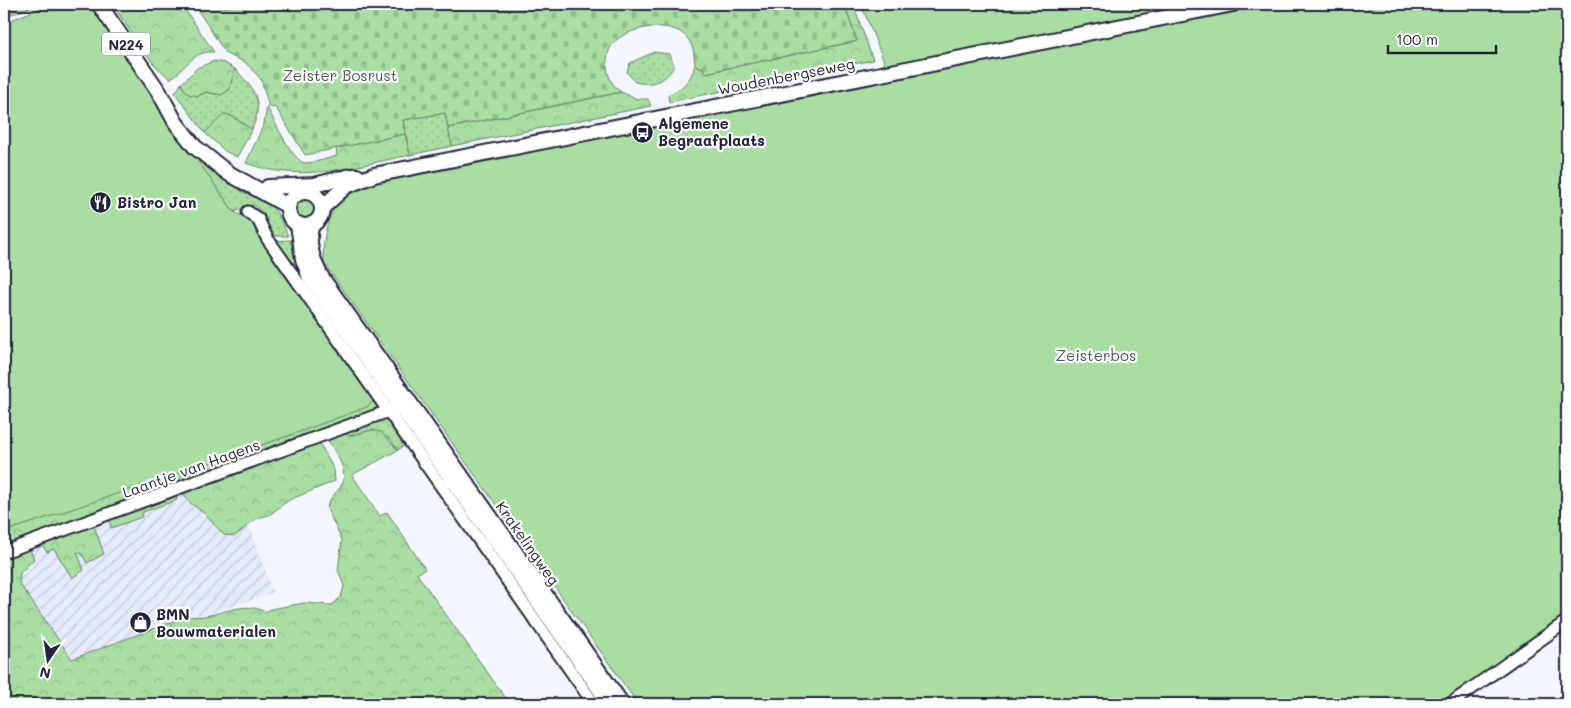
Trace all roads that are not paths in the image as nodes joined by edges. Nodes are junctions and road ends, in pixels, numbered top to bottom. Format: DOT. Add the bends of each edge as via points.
graph roads {
  1 [pos="99,4"];
  2 [pos="1233,4"];
  3 [pos="366,178"];
  4 [pos="346,186"];
  5 [pos="267,190"];
  6 [pos="314,194"];
  7 [pos="291,201"];
  8 [pos="322,208"];
  9 [pos="248,212"];
  10 [pos="305,224"];
  11 [pos="303,260"];
  12 [pos="398,406"];
  13 [pos="4,552"];
  14 [pos="1567,620"];
  15 [pos="594,704"];
  16 [pos="610,704"];
  17 [pos="622,704"];
  18 [pos="1450,704"];
  1 -- 5 [label="main road, N224" via="173,114 210,156"];
  2 -- 3 [label="main road, Woudenbergseweg / N224"];
  3 -- 4 [label="main road, Woudenbergseweg / N224"];
  3 -- 5 [label="main road, N224" via="351,176 320,185"];
  4 -- 6 [label="main road, Woudenbergseweg / N224"];
  4 -- 8 [label="main road, Woudenbergseweg / N224"];
  5 -- 7 [label="main road, N224"];
  5 -- 11 [label="main road"];
  6 -- 7 [label="main road, N224" via="304,192"];
  6 -- 8 [label="main road"];
  7 -- 10 [label="main road" via="289,214"];
  8 -- 10 [label="main road, N224" via="317,220"];
  9 -- 12 [label="street, Krakelingweg" via="258,219 267,238"];
  10 -- 11 [label="main road, Krakelingweg"];
  10 -- 12 [label="main road, Krakelingweg" via="316,268"];
  11 -- 12 [label="main road, Krakelingweg" via="310,278"];
  12 -- 13 [label="street, Laantje van Hagens"];
  12 -- 15 [label="street, Krakelingweg"];
  12 -- 16 [label="main road, Krakelingweg"];
  12 -- 17 [label="main road, Krakelingweg"];
  14 -- 18 [label="street"];
}
